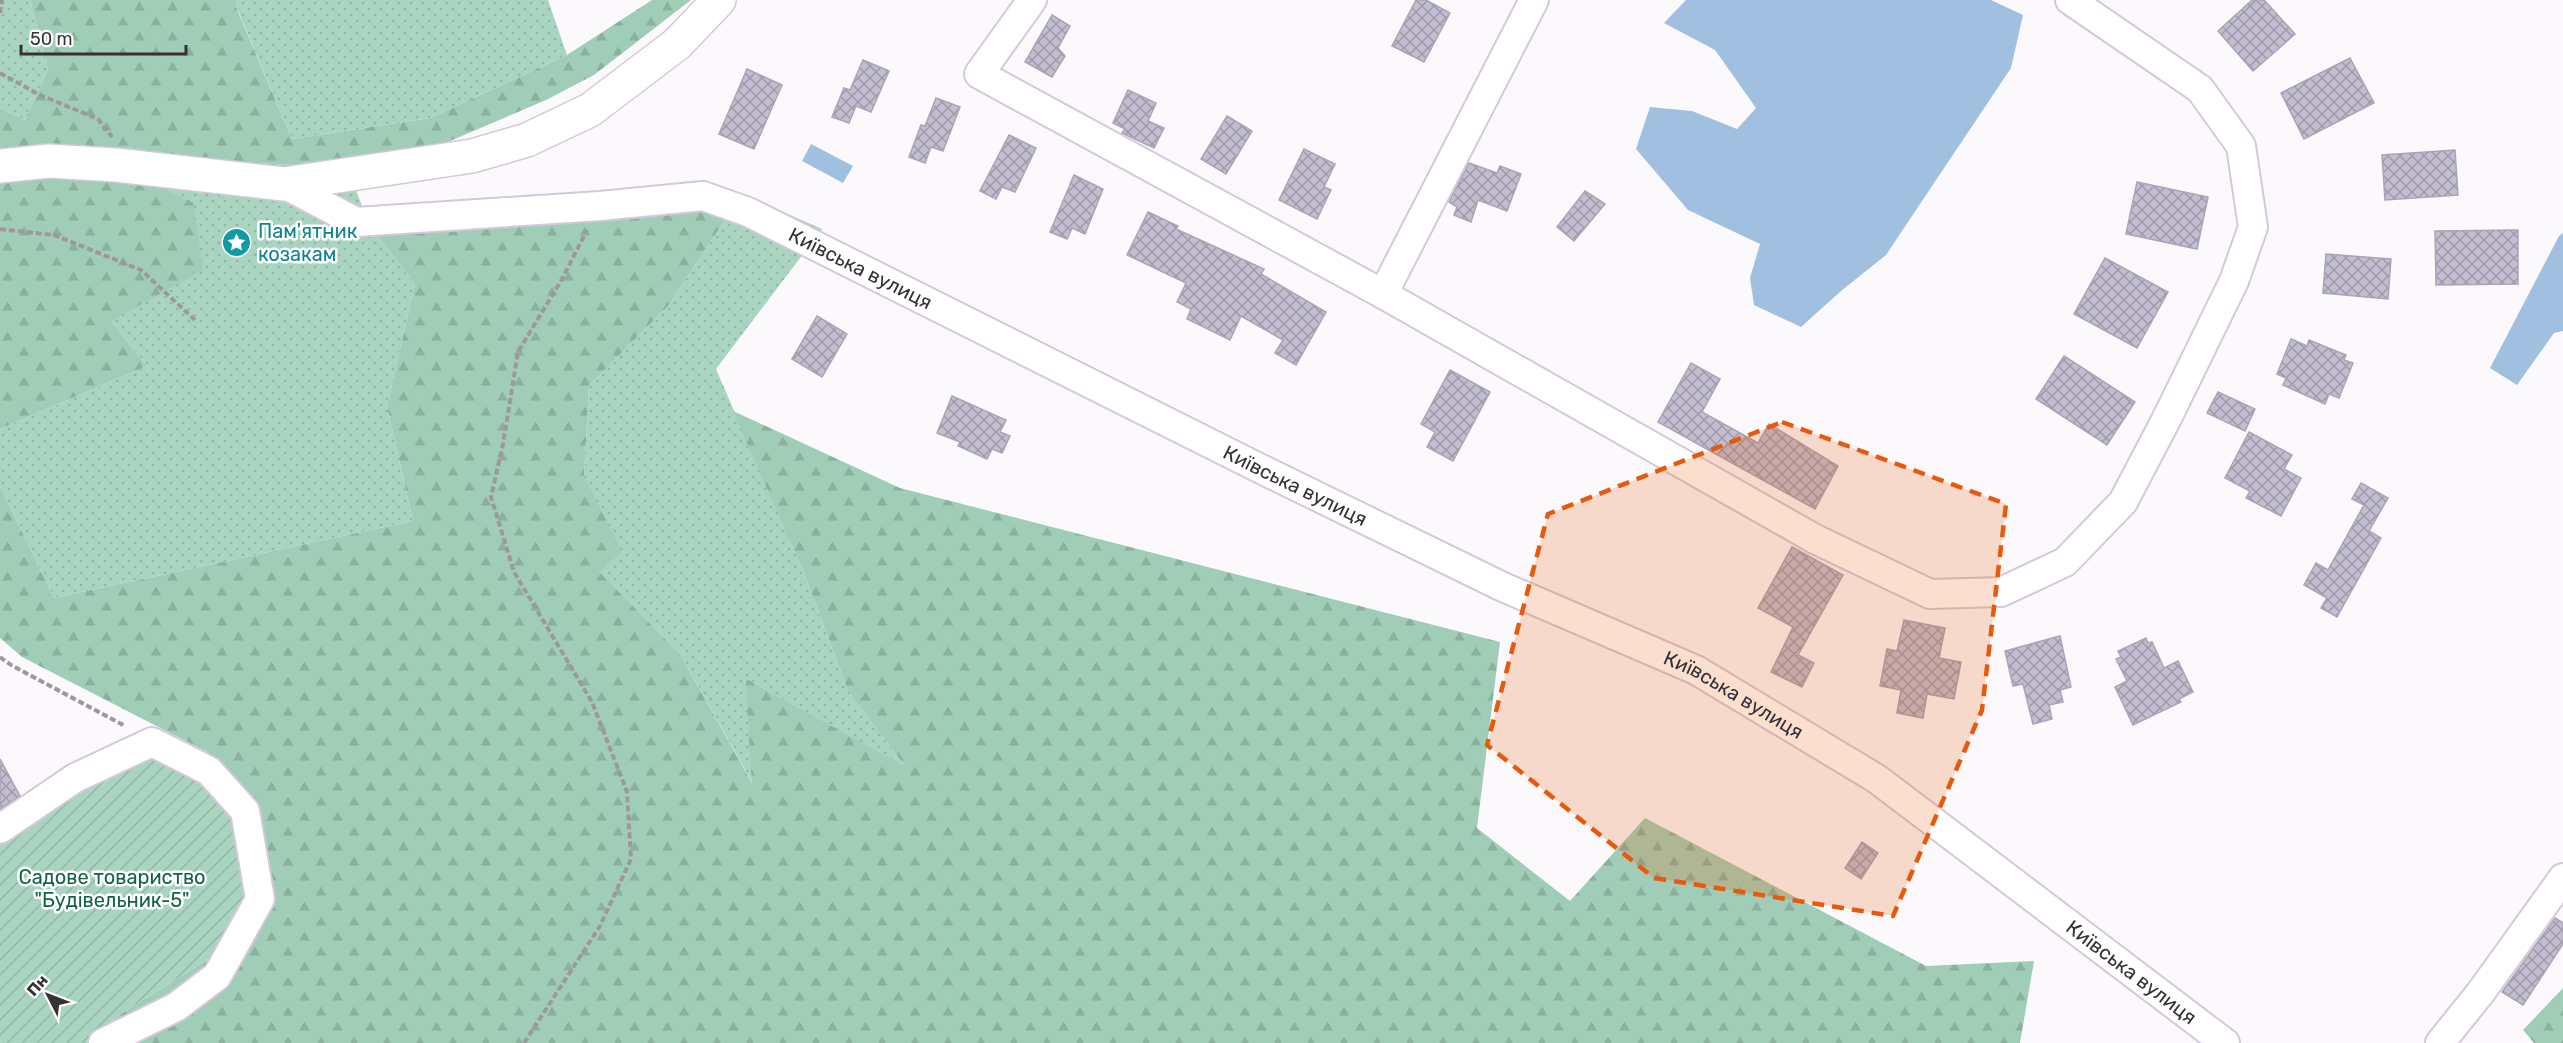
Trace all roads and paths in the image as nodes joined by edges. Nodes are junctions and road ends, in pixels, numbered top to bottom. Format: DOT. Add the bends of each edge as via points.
graph roads {
  1 [pos="2,0"];
  2 [pos="719,0"];
  3 [pos="1032,0"];
  4 [pos="2070,0"];
  5 [pos="1531,1"];
  6 [pos="0,13"];
  7 [pos="0,73"];
  8 [pos="0,166"];
  9 [pos="136,167"];
  10 [pos="284,184"];
  11 [pos="600,206"];
  12 [pos="0,229"];
  13 [pos="1383,294"];
  14 [pos="195,320"];
  15 [pos="0,657"];
  16 [pos="152,742"];
  17 [pos="0,830"];
  18 [pos="2563,878"];
  19 [pos="103,1043"];
  20 [pos="524,1043"];
  21 [pos="2225,1043"];
  22 [pos="2440,1043"];
  1 -- 6 [label="path"];
  2 -- 10 [label="main road" via="676,44 590,110 527,140 472,156"];
  3 -- 13 [label="street" via="979,74"];
  4 -- 13 [label="street" via="2200,89 2241,146 2253,227 2234,281 2123,502 2065,562 2001,592 1930,594 1826,544"];
  5 -- 13 [label="street"];
  7 -- 9 [label="path" via="98,120"];
  8 -- 9 [label="main road" via="49,161"];
  9 -- 10 [label="main road"];
  10 -- 11 [label="street, Київська вулиця" via="356,222"];
  11 -- 20 [label="path" via="518,352 491,497 514,573 592,702 627,792 631,859 600,926"];
  11 -- 21 [label="street, Київська вулиця" via="703,196 748,212 1503,587 1696,670 1877,778"];
  12 -- 14 [label="path" via="54,235 141,270"];
  15 -- 16 [label="path"];
  16 -- 17 [label="street" via="75,778"];
  16 -- 19 [label="street" via="208,771 245,811 260,899 217,976 176,1007"];
  18 -- 22 [label="street"];
}
